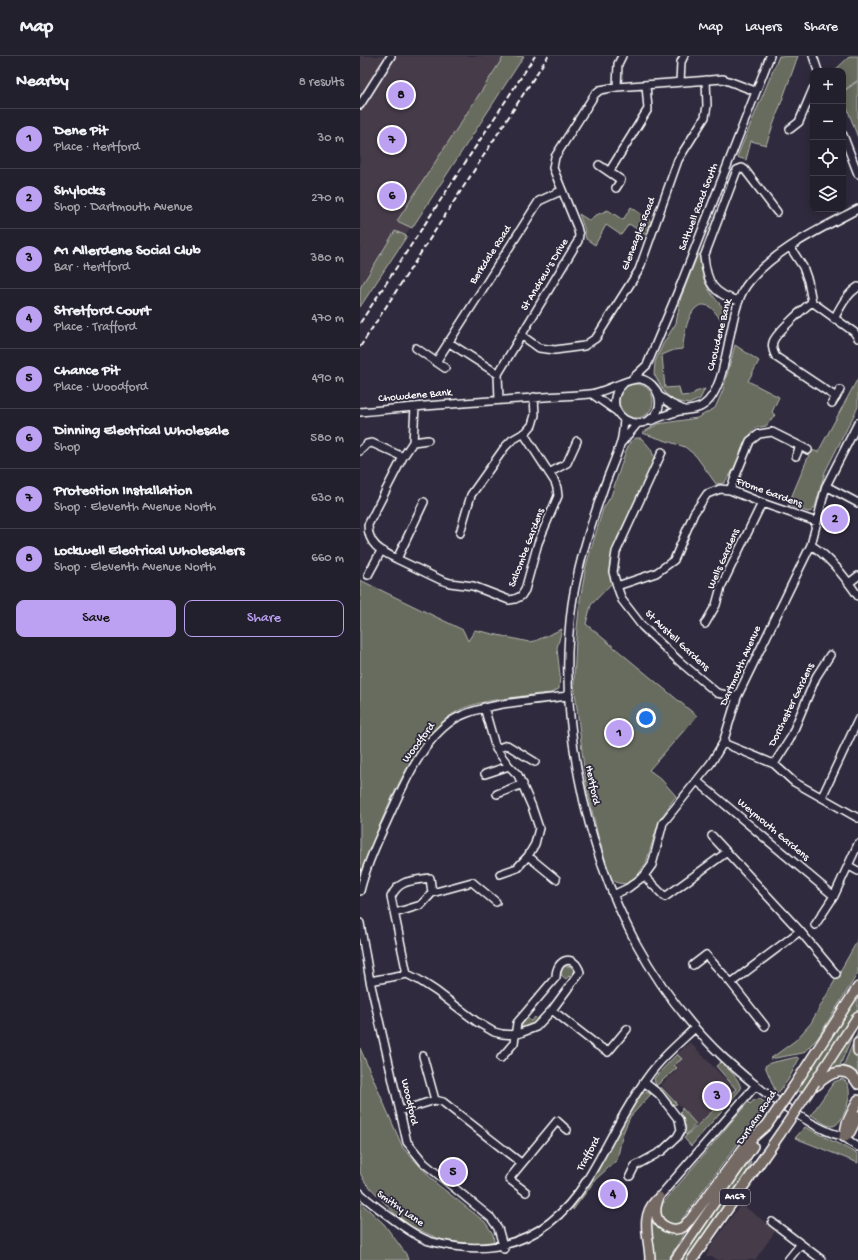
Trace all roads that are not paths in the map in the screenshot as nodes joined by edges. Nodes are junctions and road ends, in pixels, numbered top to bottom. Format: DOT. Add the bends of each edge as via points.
graph roads {
  1 [pos="391,56"];
  2 [pos="622,56"];
  3 [pos="684,56"];
  4 [pos="770,56"];
  5 [pos="813,56"];
  6 [pos="817,68"];
  7 [pos="706,80"];
  8 [pos="680,82"];
  9 [pos="646,86"];
  10 [pos="617,87"];
  11 [pos="756,91"];
  12 [pos="810,96"];
  13 [pos="360,105"];
  14 [pos="790,129"];
  15 [pos="845,140"];
  16 [pos="598,165"];
  17 [pos="609,172"];
  18 [pos="858,174"];
  19 [pos="616,188"];
  20 [pos="561,191"];
  21 [pos="858,209"];
  22 [pos="777,212"];
  23 [pos="790,247"];
  24 [pos="858,286"];
  25 [pos="739,301"];
  26 [pos="812,302"];
  27 [pos="834,319"];
  28 [pos="521,335"];
  29 [pos="858,338"];
  30 [pos="448,342"];
  31 [pos="416,348"];
  32 [pos="436,362"];
  33 [pos="647,365"];
  34 [pos="445,368"];
  35 [pos="498,374"];
  36 [pos="632,379"];
  37 [pos="648,382"];
  38 [pos="623,384"];
  39 [pos="592,394"];
  40 [pos="659,396"];
  41 [pos="534,397"];
  42 [pos="836,397"];
  43 [pos="499,400"];
  44 [pos="415,406"];
  45 [pos="684,410"];
  46 [pos="616,411"];
  47 [pos="360,412"];
  48 [pos="624,420"];
  49 [pos="645,422"];
  50 [pos="637,424"];
  51 [pos="857,429"];
  52 [pos="524,434"];
  53 [pos="428,440"];
  54 [pos="577,441"];
  55 [pos="413,442"];
  56 [pos="621,444"];
  57 [pos="800,446"];
  58 [pos="808,450"];
  59 [pos="360,451"];
  60 [pos="662,452"];
  61 [pos="796,456"];
  62 [pos="403,457"];
  63 [pos="549,473"];
  64 [pos="826,486"];
  65 [pos="730,490"];
  66 [pos="424,502"];
  67 [pos="762,503"];
  68 [pos="858,503"];
  69 [pos="817,522"];
  70 [pos="360,525"];
  71 [pos="368,525"];
  72 [pos="460,533"];
  73 [pos="811,545"];
  74 [pos="381,551"];
  75 [pos="397,559"];
  76 [pos="368,575"];
  77 [pos="858,576"];
  78 [pos="849,583"];
  79 [pos="617,586"];
  80 [pos="858,596"];
  81 [pos="705,624"];
  82 [pos="830,655"];
  83 [pos="569,696"];
  84 [pos="737,697"];
  85 [pos="484,708"];
  86 [pos="858,720"];
  87 [pos="723,743"];
  88 [pos="496,749"];
  89 [pos="535,762"];
  90 [pos="774,764"];
  91 [pos="509,766"];
  92 [pos="485,774"];
  93 [pos="697,780"];
  94 [pos="523,784"];
  95 [pos="497,794"];
  96 [pos="822,797"];
  97 [pos="858,818"];
  98 [pos="712,836"];
  99 [pos="858,844"];
  100 [pos="727,852"];
  101 [pos="528,856"];
  102 [pos="849,866"];
  103 [pos="858,871"];
  104 [pos="500,874"];
  105 [pos="644,876"];
  106 [pos="556,879"];
  107 [pos="360,892"];
  108 [pos="432,893"];
  109 [pos="613,895"];
  110 [pos="834,896"];
  111 [pos="496,902"];
  112 [pos="395,913"];
  113 [pos="360,923"];
  114 [pos="815,925"];
  115 [pos="800,931"];
  116 [pos="693,965"];
  117 [pos="407,974"];
  118 [pos="836,974"];
  119 [pos="370,981"];
  120 [pos="731,983"];
  121 [pos="858,988"];
  122 [pos="552,1010"];
  123 [pos="858,1016"];
  124 [pos="765,1026"];
  125 [pos="695,1028"];
  126 [pos="627,1029"];
  127 [pos="515,1035"];
  128 [pos="858,1042"];
  129 [pos="858,1051"];
  130 [pos="423,1056"];
  131 [pos="501,1058"];
  132 [pos="644,1082"];
  133 [pos="817,1083"];
  134 [pos="858,1084"];
  135 [pos="756,1085"];
  136 [pos="435,1100"];
  137 [pos="858,1100"];
  138 [pos="400,1110"];
  139 [pos="858,1116"];
  140 [pos="767,1125"];
  141 [pos="567,1130"];
  142 [pos="844,1137"];
  143 [pos="858,1147"];
  144 [pos="521,1163"];
  145 [pos="630,1176"];
  146 [pos="526,1192"];
  147 [pos="360,1193"];
  148 [pos="659,1197"];
  149 [pos="772,1222"];
  150 [pos="800,1245"];
  151 [pos="504,1250"];
  152 [pos="475,1253"];
  153 [pos="650,1260"];
  154 [pos="675,1260"];
  155 [pos="692,1260"];
  156 [pos="788,1260"];
  157 [pos="822,1260"];
  1 -- 13 [label="street"];
  2 -- 10 [label="street" via="618,64"];
  3 -- 8 [label="street" via="681,62"];
  4 -- 11 [label="street, Saltwell Road South"];
  5 -- 6 [label="street"];
  7 -- 8 [label="street, St Andrew's Drive"];
  7 -- 11 [label="street, St Andrew's Drive" via="723,79"];
  7 -- 28 [label="street, Gleneagles Road" via="705,117 678,160 639,270 596,338 584,346 555,350 539,348"];
  8 -- 9 [label="street, St Andrew's Drive"];
  9 -- 10 [label="street, St Andrew's Drive"];
  9 -- 17 [label="street" via="648,109"];
  10 -- 20 [label="street, St Andrew's Drive" via="600,90 594,94 555,157 553,168"];
  11 -- 33 [label="street, Saltwell Road South"];
  12 -- 14 [label="street" via="799,122"];
  15 -- 18 [label="street"];
  16 -- 17 [label="street"];
  17 -- 19 [label="street" via="621,180"];
  20 -- 28 [label="street, St Andrew's Drive" via="577,227 578,240"];
  20 -- 30 [label="street, Berkdale Road" via="539,201"];
  21 -- 23 [label="street, Chowdene Bank"];
  22 -- 25 [label="street" via="745,170 737,170 704,257 708,280 713,288 725,297"];
  23 -- 25 [label="street, Chowdene Bank" via="756,272"];
  23 -- 26 [label="street" via="803,268"];
  24 -- 27 [label="street" via="843,301"];
  25 -- 45 [label="street, Chowdene Bank" via="714,394 702,406"];
  26 -- 27 [label="street"];
  26 -- 42 [label="street" via="798,313 773,342 772,350 776,357"];
  27 -- 29 [label="street" via="854,332"];
  28 -- 35 [label="street, St Andrew's Drive"];
  30 -- 32 [label="street, Berkdale Road"];
  30 -- 35 [label="street"];
  31 -- 32 [label="street"];
  32 -- 34 [label="street"];
  33 -- 36 [label="street, Saltwell Road South"];
  33 -- 37 [label="street, Saltwell Road South"];
  35 -- 43 [label="street"];
  36 -- 37 [label="street"];
  36 -- 38 [label="street"];
  37 -- 40 [label="street"];
  38 -- 39 [label="street, Chowdene Bank"];
  38 -- 46 [label="street" via="616,393"];
  39 -- 41 [label="street, Chowdene Bank"];
  39 -- 46 [label="street"];
  40 -- 45 [label="street"];
  40 -- 49 [label="street" via="658,409 653,417"];
  41 -- 43 [label="street, Chowdene Bank"];
  41 -- 52 [label="street" via="534,420"];
  43 -- 44 [label="street, Chowdene Bank"];
  44 -- 47 [label="street, Chowdene Bank"];
  44 -- 55 [label="street"];
  45 -- 49 [label="street, Chowdene Bank"];
  46 -- 48 [label="street"];
  48 -- 50 [label="street"];
  48 -- 56 [label="street, Hertford"];
  49 -- 50 [label="street"];
  50 -- 56 [label="street, Hertford"];
  51 -- 64 [label="street, Dartmouth Avenue"];
  52 -- 63 [label="street, Salcombe Gardens"];
  52 -- 72 [label="street" via="505,447 471,495"];
  53 -- 55 [label="street"];
  54 -- 63 [label="street" via="567,463"];
  55 -- 62 [label="street"];
  56 -- 83 [label="street, Hertford" via="588,532 576,580 569,630"];
  57 -- 58 [label="street"];
  57 -- 61 [label="street"];
  57 -- 65 [label="street" via="772,432 759,434 750,441"];
  59 -- 62 [label="street" via="372,443"];
  60 -- 79 [label="street, St Austell Gardens" via="616,552 613,572"];
  62 -- 71 [label="street"];
  63 -- 75 [label="street, Salcombe Gardens" via="557,488 557,500 538,543 526,590 518,598 509,600 473,586 445,582"];
  64 -- 68 [label="street"];
  64 -- 69 [label="street, Dartmouth Avenue"];
  65 -- 67 [label="street, Frome Gardens"];
  65 -- 79 [label="street, Frome Gardens" via="720,489 707,494 694,513 674,560 656,574"];
  66 -- 75 [label="street"];
  67 -- 69 [label="street, Frome Gardens"];
  67 -- 81 [label="street, Wells Gardens"];
  69 -- 73 [label="street, Dartmouth Avenue"];
  70 -- 71 [label="street"];
  71 -- 74 [label="street, Salcombe Gardens" via="370,539"];
  73 -- 78 [label="street" via="821,552"];
  73 -- 84 [label="street, Dartmouth Avenue"];
  74 -- 75 [label="street, Salcombe Gardens"];
  74 -- 76 [label="street"];
  77 -- 78 [label="street"];
  78 -- 80 [label="street"];
  79 -- 84 [label="street, St Austell Gardens" via="622,600 642,626 717,693"];
  82 -- 90 [label="street, Dorchester Gardens" via="816,677 790,739"];
  83 -- 85 [label="street, Woodford"];
  83 -- 109 [label="street, Hertford" via="576,760 588,818"];
  84 -- 87 [label="street, Dartmouth Avenue"];
  85 -- 88 [label="street"];
  85 -- 107 [label="street, Woodford" via="453,720 431,741 419,758 375,848 364,874"];
  86 -- 96 [label="street"];
  87 -- 90 [label="street"];
  87 -- 93 [label="street, Dartmouth Avenue"];
  88 -- 89 [label="street" via="507,745"];
  88 -- 91 [label="street"];
  90 -- 96 [label="street" via="794,782"];
  91 -- 92 [label="street"];
  91 -- 94 [label="street"];
  93 -- 105 [label="street, Dartmouth Avenue" via="663,823 652,865"];
  93 -- 110 [label="street, Weymouth Gardens"];
  94 -- 95 [label="street"];
  94 -- 101 [label="street" via="539,828 535,844"];
  96 -- 97 [label="street"];
  98 -- 100 [label="street"];
  99 -- 102 [label="street"];
  100 -- 105 [label="street" via="665,897"];
  100 -- 115 [label="street"];
  101 -- 104 [label="street" via="517,868"];
  101 -- 106 [label="street"];
  102 -- 103 [label="street"];
  102 -- 110 [label="street"];
  105 -- 109 [label="street, Dartmouth Avenue"];
  108 -- 111 [label="street" via="472,882"];
  108 -- 112 [label="street" via="420,905"];
  108 -- 112 [label="street" via="430,878 402,883 391,897"];
  109 -- 125 [label="street, Hertford" via="648,965"];
  110 -- 114 [label="street"];
  112 -- 117 [label="street"];
  113 -- 119 [label="street, Woodford"];
  115 -- 118 [label="street"];
  115 -- 120 [label="street"];
  116 -- 120 [label="street" via="706,955"];
  117 -- 119 [label="street"];
  117 -- 127 [label="street" via="494,1032"];
  119 -- 138 [label="street, Woodford"];
  120 -- 124 [label="street"];
  121 -- 140 [label="main road, Durham Road / A167, bridge"];
  122 -- 126 [label="street" via="608,1052"];
  122 -- 127 [label="street" via="536,1027"];
  122 -- 127 [label="street" via="580,972 571,960 565,960 559,965 556,977 517,1024"];
  123 -- 133 [label="main road, A167"];
  125 -- 132 [label="street, Trafford" via="664,1057"];
  125 -- 135 [label="street, Hertford" via="724,1058"];
  127 -- 131 [label="street" via="514,1043"];
  128 -- 129 [label="main road"];
  130 -- 136 [label="street"];
  132 -- 145 [label="street" via="658,1094 679,1120 681,1130 662,1151 636,1166"];
  132 -- 151 [label="street, Trafford" via="587,1181 565,1210 552,1224 536,1235"];
  133 -- 134 [label="main road" via="839,1072 850,1074"];
  133 -- 155 [label="main road, A167, bridge"];
  135 -- 142 [label="street, Hertford" via="813,1123 830,1133"];
  135 -- 148 [label="street"];
  136 -- 138 [label="street"];
  136 -- 144 [label="street" via="443,1102"];
  137 -- 142 [label="main road" via="847,1123"];
  138 -- 151 [label="street, Woodford" via="407,1142 424,1163 491,1218 498,1228"];
  139 -- 142 [label="main road" via="850,1132"];
  140 -- 148 [label="main road" via="749,1141 683,1226 673,1229 661,1224 655,1211"];
  140 -- 154 [label="main road, Durham Road / A167"];
  141 -- 144 [label="street" via="557,1121"];
  142 -- 143 [label="street, Hertford"];
  144 -- 146 [label="street" via="509,1179"];
  147 -- 152 [label="street, Smithy Lane" via="396,1222 421,1237 448,1248"];
  148 -- 153 [label="main road" via="650,1208 646,1220"];
  149 -- 150 [label="street"];
  150 -- 156 [label="street"];
  150 -- 157 [label="street"];
  151 -- 152 [label="street, Trafford"];
}
